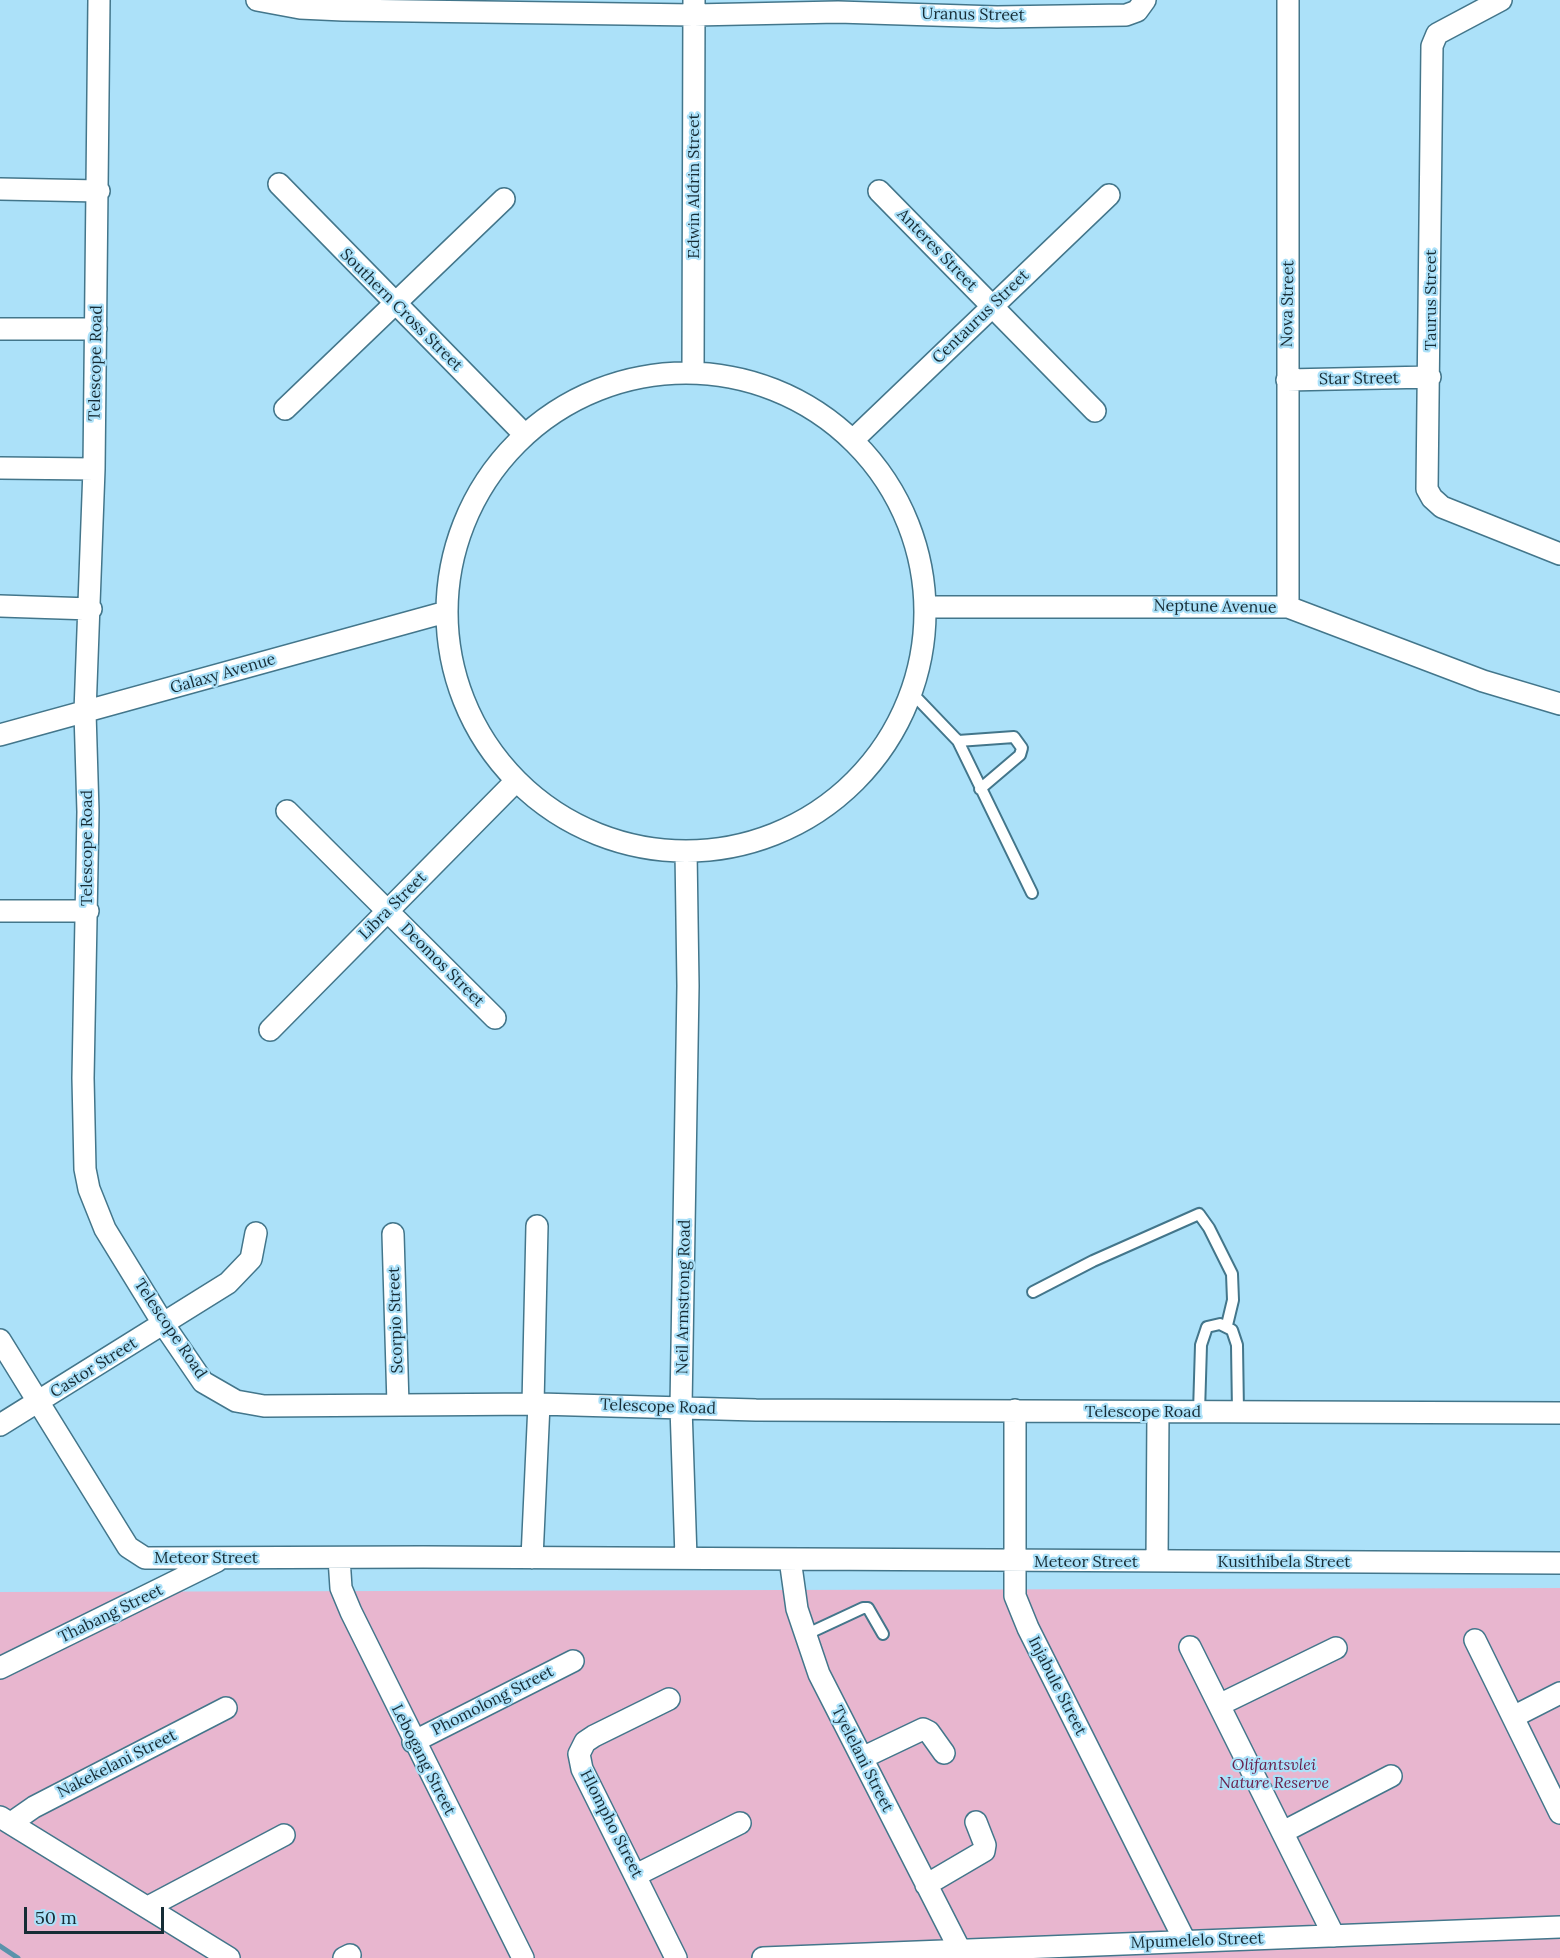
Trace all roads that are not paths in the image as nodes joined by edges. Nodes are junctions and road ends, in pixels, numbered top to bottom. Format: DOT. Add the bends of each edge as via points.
graph roads {
  1 [pos="99,0"];
  2 [pos="256,0"];
  3 [pos="1145,0"];
  4 [pos="1288,0"];
  5 [pos="1501,0"];
  6 [pos="838,6"];
  7 [pos="547,7"];
  8 [pos="694,7"];
  9 [pos="279,184"];
  10 [pos="0,189"];
  11 [pos="99,191"];
  12 [pos="879,191"];
  13 [pos="1109,195"];
  14 [pos="504,198"];
  15 [pos="395,302"];
  16 [pos="992,306"];
  17 [pos="0,329"];
  18 [pos="96,329"];
  19 [pos="693,372"];
  20 [pos="1431,377"];
  21 [pos="1287,380"];
  22 [pos="285,409"];
  23 [pos="1095,411"];
  24 [pos="525,435"];
  25 [pos="854,439"];
  26 [pos="0,468"];
  27 [pos="94,469"];
  28 [pos="1560,554"];
  29 [pos="0,606"];
  30 [pos="926,607"];
  31 [pos="1288,608"];
  32 [pos="91,609"];
  33 [pos="446,612"];
  34 [pos="912,693"];
  35 [pos="1560,704"];
  36 [pos="85,712"];
  37 [pos="0,735"];
  38 [pos="958,741"];
  39 [pos="516,781"];
  40 [pos="980,789"];
  41 [pos="287,812"];
  42 [pos="686,851"];
  43 [pos="1032,893"];
  44 [pos="0,911"];
  45 [pos="87,911"];
  46 [pos="388,912"];
  47 [pos="495,1018"];
  48 [pos="270,1030"];
  49 [pos="537,1227"];
  50 [pos="256,1233"];
  51 [pos="393,1234"];
  52 [pos="1034,1292"];
  53 [pos="164,1325"];
  54 [pos="1227,1325"];
  55 [pos="0,1340"];
  56 [pos="37,1404"];
  57 [pos="536,1404"];
  58 [pos="398,1405"];
  59 [pos="681,1407"];
  60 [pos="1015,1410"];
  61 [pos="1158,1412"];
  62 [pos="1199,1412"];
  63 [pos="1238,1412"];
  64 [pos="1560,1413"];
  65 [pos="0,1425"];
  66 [pos="222,1558"];
  67 [pos="339,1558"];
  68 [pos="532,1558"];
  69 [pos="686,1558"];
  70 [pos="790,1559"];
  71 [pos="1014,1562"];
  72 [pos="1157,1562"];
  73 [pos="1560,1563"];
  74 [pos="883,1634"];
  75 [pos="804,1636"];
  76 [pos="1475,1640"];
  77 [pos="1190,1647"];
  78 [pos="1336,1648"];
  79 [pos="573,1661"];
  80 [pos="0,1668"];
  81 [pos="1560,1693"];
  82 [pos="669,1699"];
  83 [pos="1219,1705"];
  84 [pos="226,1708"];
  85 [pos="1513,1717"];
  86 [pos="413,1742"];
  87 [pos="944,1753"];
  88 [pos="862,1758"];
  89 [pos="1391,1776"];
  90 [pos="1560,1814"];
  91 [pos="5,1820"];
  92 [pos="976,1822"];
  93 [pos="740,1823"];
  94 [pos="1283,1832"];
  95 [pos="284,1835"];
  96 [pos="636,1875"];
  97 [pos="926,1885"];
  98 [pos="148,1907"];
  99 [pos="1560,1926"];
  100 [pos="1334,1936"];
  101 [pos="1185,1941"];
  102 [pos="960,1950"];
  103 [pos="229,1958"];
  104 [pos="523,1958"];
  105 [pos="676,1958"];
  106 [pos="763,1958"];
  1 -- 11 [label="street, Telescope Road"];
  2 -- 7 [label="street, Uranus Street" via="343,10"];
  3 -- 6 [label="street, Uranus Street" via="1137,10 1122,16 997,17"];
  4 -- 21 [label="street, Nova Street"];
  5 -- 20 [label="street, Taurus Street" via="1437,34 1432,46"];
  6 -- 8 [label="street, Uranus Street"];
  7 -- 8 [label="street, Uranus Street"];
  8 -- 19 [label="street, Edwin Aldrin Street"];
  9 -- 15 [label="street, Southern Cross Street"];
  10 -- 11 [label="street"];
  11 -- 18 [label="street, Telescope Road"];
  12 -- 16 [label="street, Anteres Street"];
  13 -- 16 [label="street, Centaurus Street"];
  14 -- 15 [label="street"];
  15 -- 22 [label="street"];
  15 -- 24 [label="street, Southern Cross Street"];
  16 -- 23 [label="street, Anteres Street"];
  16 -- 25 [label="street, Centaurus Street"];
  17 -- 18 [label="street"];
  18 -- 27 [label="street, Telescope Road"];
  19 -- 24 [label="street" via="620,381 553,412"];
  19 -- 25 [label="street" via="738,377 780,391 819,412"];
  20 -- 21 [label="street, Star Street"];
  20 -- 28 [label="street, Taurus Street" via="1427,486 1430,495 1451,511"];
  21 -- 31 [label="street, Nova Street"];
  24 -- 33 [label="street" via="491,472 466,515 451,562"];
  25 -- 30 [label="street" via="884,475 907,516 921,560"];
  26 -- 27 [label="street"];
  27 -- 32 [label="street, Telescope Road"];
  29 -- 32 [label="street"];
  30 -- 31 [label="street, Neptune Avenue"];
  30 -- 34 [label="street" via="920,665"];
  31 -- 35 [label="street, Neptune Avenue" via="1473,677"];
  32 -- 36 [label="street, Telescope Road"];
  33 -- 36 [label="street, Galaxy Avenue"];
  33 -- 39 [label="street" via="450,658 464,704 486,745"];
  34 -- 38 [label="lane"];
  34 -- 42 [label="street" via="885,745 867,768 823,807 772,835 744,844"];
  36 -- 37 [label="street, Galaxy Avenue"];
  36 -- 45 [label="street, Telescope Road"];
  38 -- 40 [label="lane"];
  38 -- 40 [label="lane" via="1014,737 1022,748"];
  39 -- 42 [label="street" via="548,808 593,833 644,847"];
  39 -- 46 [label="street, Libra Street"];
  40 -- 43 [label="lane"];
  41 -- 46 [label="street, Deomos Street"];
  42 -- 59 [label="street, Neil Armstrong Road" via="688,1008"];
  44 -- 45 [label="street"];
  45 -- 53 [label="street, Telescope Road" via="83,1078 89,1190 105,1229"];
  46 -- 47 [label="street, Deomos Street"];
  46 -- 48 [label="street, Libra Street"];
  49 -- 57 [label="street"];
  50 -- 53 [label="street, Castor Street" via="251,1259 243,1271"];
  51 -- 58 [label="street, Scorpio Street"];
  52 -- 54 [label="lane" via="1199,1214 1232,1274 1233,1300"];
  53 -- 56 [label="street, Castor Street"];
  53 -- 58 [label="street, Telescope Road" via="203,1382 236,1401 264,1406"];
  54 -- 62 [label="lane" via="1214,1324 1204,1333 1199,1364"];
  54 -- 63 [label="lane" via="1237,1345"];
  55 -- 56 [label="street, Meteor Street"];
  56 -- 65 [label="street, Castor Street"];
  56 -- 66 [label="street, Meteor Street" via="134,1553 145,1558"];
  57 -- 58 [label="street, Telescope Road"];
  57 -- 59 [label="street, Telescope Road"];
  57 -- 68 [label="street"];
  59 -- 60 [label="street, Telescope Road"];
  59 -- 69 [label="street, Neil Armstrong Road"];
  60 -- 61 [label="street, Telescope Road"];
  60 -- 71 [label="street, Injabule Street"];
  61 -- 62 [label="street, Telescope Road"];
  61 -- 72 [label="street"];
  62 -- 63 [label="street, Telescope Road"];
  63 -- 64 [label="street, Telescope Road"];
  66 -- 67 [label="street, Meteor Street"];
  66 -- 80 [label="street, Thabang Street"];
  67 -- 68 [label="street, Meteor Street"];
  67 -- 86 [label="street, Lebogang Street" via="343,1595"];
  68 -- 69 [label="street, Meteor Street"];
  69 -- 70 [label="street"];
  70 -- 71 [label="street"];
  70 -- 75 [label="street, Tyelelani Street"];
  71 -- 72 [label="street, Meteor Street"];
  71 -- 101 [label="street, Injabule Street" via="1016,1596 1028,1628"];
  72 -- 73 [label="street, Kusithibela Street"];
  74 -- 75 [label="lane" via="868,1608 863,1608"];
  75 -- 88 [label="street, Tyelelani Street"];
  76 -- 85 [label="street"];
  77 -- 83 [label="street"];
  78 -- 83 [label="street"];
  79 -- 86 [label="street, Phomolong Street"];
  81 -- 85 [label="street"];
  82 -- 96 [label="street, Hlompho Street" via="594,1736 585,1742 579,1754 582,1769"];
  83 -- 94 [label="street"];
  84 -- 91 [label="street, Nakekelani Street"];
  85 -- 90 [label="street"];
  86 -- 104 [label="street, Lebogang Street"];
  87 -- 88 [label="street" via="923,1729"];
  88 -- 97 [label="street, Tyelelani Street"];
  89 -- 94 [label="street"];
  91 -- 98 [label="street"];
  92 -- 97 [label="street" via="984,1851"];
  93 -- 96 [label="street"];
  94 -- 100 [label="street"];
  95 -- 98 [label="street"];
  96 -- 105 [label="street, Hlompho Street"];
  97 -- 102 [label="street, Tyelelani Street"];
  98 -- 103 [label="street"];
  99 -- 100 [label="street, Mpumelelo Street"];
  100 -- 101 [label="street, Mpumelelo Street"];
  101 -- 102 [label="street, Mpumelelo Street"];
  102 -- 106 [label="street, Mpumelelo Street"];
}
